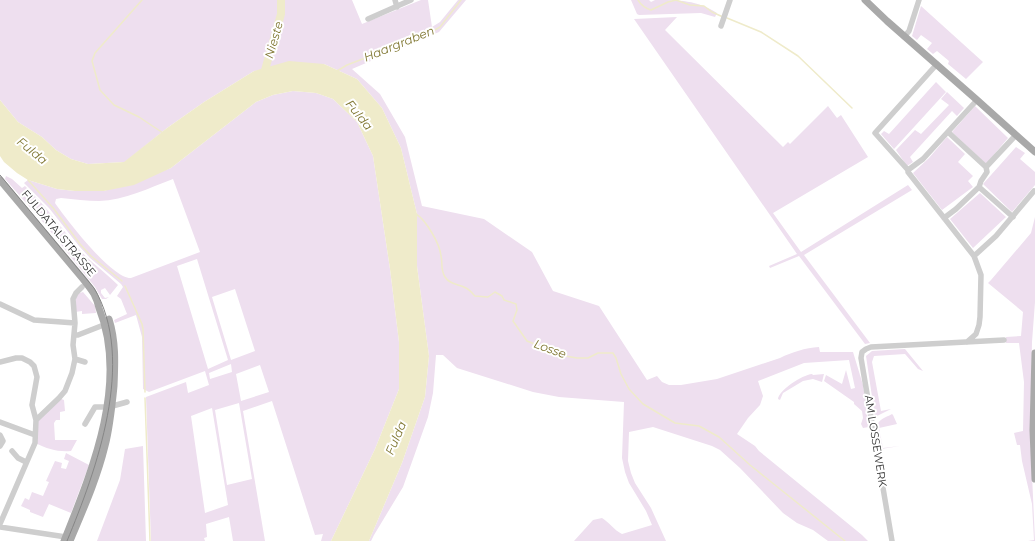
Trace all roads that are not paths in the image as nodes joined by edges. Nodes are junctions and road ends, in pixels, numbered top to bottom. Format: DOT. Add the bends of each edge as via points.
graph roads {
  1 [pos="395,0"];
  2 [pos="411,0"];
  3 [pos="730,0"];
  4 [pos="865,0"];
  5 [pos="919,0"];
  6 [pos="397,6"];
  7 [pos="368,19"];
  8 [pos="722,24"];
  9 [pos="904,37"];
  10 [pos="937,64"];
  11 [pos="977,100"];
  12 [pos="948,132"];
  13 [pos="1016,135"];
  14 [pos="1033,150"];
  15 [pos="986,168"];
  16 [pos="908,170"];
  17 [pos="0,180"];
  18 [pos="979,187"];
  19 [pos="1034,191"];
  20 [pos="1013,217"];
  21 [pos="944,218"];
  22 [pos="974,256"];
  23 [pos="82,287"];
  24 [pos="0,304"];
  25 [pos="74,323"];
  26 [pos="101,326"];
  27 [pos="74,335"];
  28 [pos="1004,340"];
  29 [pos="967,342"];
  30 [pos="1035,353"];
  31 [pos="75,359"];
  32 [pos="0,362"];
  33 [pos="85,362"];
  34 [pos="127,402"];
  35 [pos="109,407"];
  36 [pos="36,420"];
  37 [pos="0,422"];
  38 [pos="85,424"];
  39 [pos="35,435"];
  40 [pos="0,436"];
  41 [pos="2,444"];
  42 [pos="12,451"];
  43 [pos="26,462"];
  44 [pos="1035,479"];
  45 [pos="0,525"];
  46 [pos="67,540"];
  47 [pos="892,541"];
  1 -- 6 [label="street"];
  2 -- 6 [label="street"];
  3 -- 8 [label="street"];
  4 -- 9 [label="main road"];
  5 -- 9 [label="street" via="909,31"];
  6 -- 7 [label="street"];
  9 -- 10 [label="main road"];
  10 -- 11 [label="main road"];
  10 -- 16 [label="street" via="875,133"];
  11 -- 12 [label="street"];
  11 -- 13 [label="main road"];
  12 -- 15 [label="street"];
  12 -- 16 [label="street" via="923,159"];
  13 -- 14 [label="main road"];
  13 -- 15 [label="street"];
  15 -- 18 [label="street" via="987,172"];
  16 -- 21 [label="street"];
  17 -- 35 [label="main road, FULDATALSTRASSE" via="83,279 106,311 114,339 115,367"];
  18 -- 20 [label="street"];
  18 -- 21 [label="street"];
  19 -- 20 [label="street"];
  20 -- 22 [label="street"];
  21 -- 22 [label="street"];
  22 -- 29 [label="street" via="981,274 980,317 976,334"];
  23 -- 25 [label="street" via="73,299"];
  24 -- 25 [label="street" via="34,320"];
  25 -- 27 [label="street"];
  26 -- 27 [label="street"];
  27 -- 31 [label="street"];
  28 -- 29 [label="street"];
  29 -- 47 [label="street, AM LOSSEWERK" via="871,347 862,352"];
  30 -- 44 [label="main road"];
  31 -- 33 [label="street"];
  31 -- 36 [label="street" via="65,391"];
  32 -- 36 [label="street" via="22,358 34,366 37,377 32,405"];
  34 -- 35 [label="street"];
  35 -- 38 [label="street" via="94,408"];
  35 -- 46 [label="main road, FULDATALSTRASSE" via="105,445 99,467"];
  36 -- 39 [label="street"];
  37 -- 39 [label="street"];
  39 -- 43 [label="street" via="35,443"];
  40 -- 41 [label="street"];
  42 -- 43 [label="street"];
  43 -- 45 [label="street"];
  45 -- 46 [label="street"];
}
